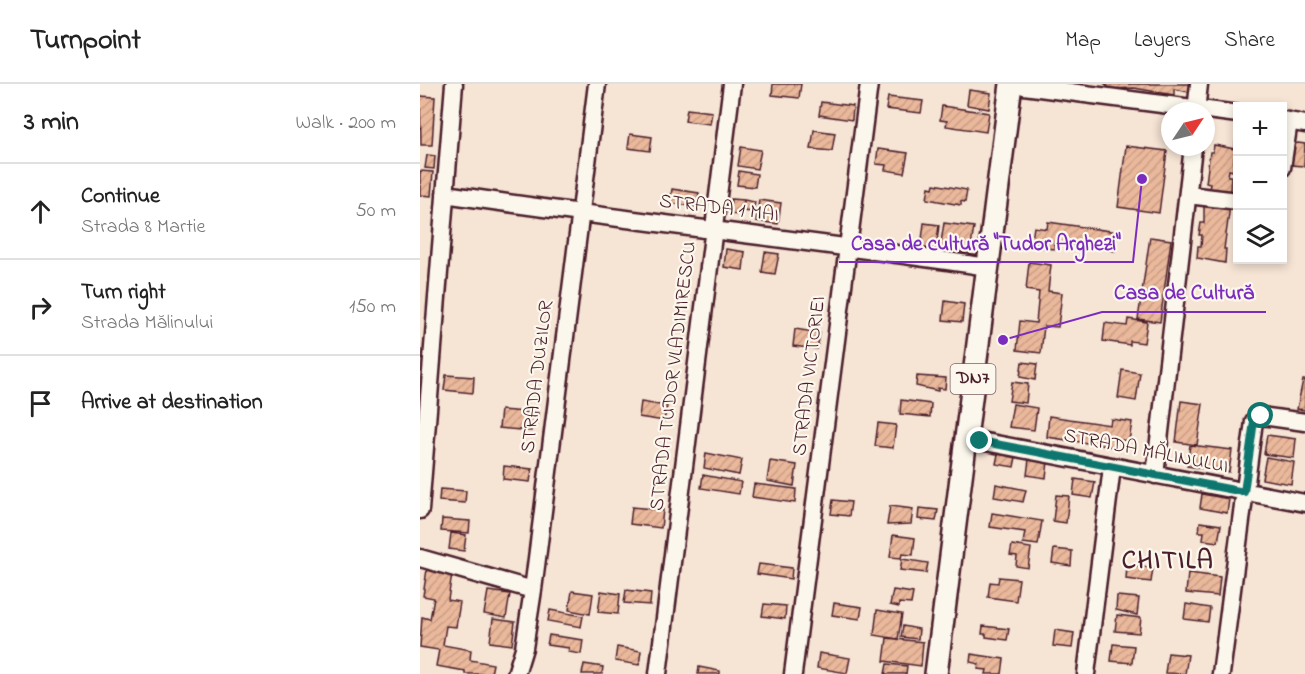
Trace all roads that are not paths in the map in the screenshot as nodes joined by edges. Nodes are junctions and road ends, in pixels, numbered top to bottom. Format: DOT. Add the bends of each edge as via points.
graph roads {
  1 [pos="454,84"];
  2 [pos="597,84"];
  3 [pos="732,84"];
  4 [pos="869,84"];
  5 [pos="1199,84"];
  6 [pos="1020,85"];
  7 [pos="1198,102"];
  8 [pos="1161,105"];
  9 [pos="1215,112"];
  10 [pos="1233,114"];
  11 [pos="1292,122"];
  12 [pos="1192,156"];
  13 [pos="1285,156"];
  14 [pos="446,194"];
  15 [pos="1188,195"];
  16 [pos="1233,200"];
  17 [pos="580,214"];
  18 [pos="714,229"];
  19 [pos="848,246"];
  20 [pos="988,267"];
  21 [pos="1305,422"];
  22 [pos="980,441"];
  23 [pos="1112,467"];
  24 [pos="1155,475"];
  25 [pos="1244,492"];
  26 [pos="1305,503"];
  27 [pos="420,510"];
  28 [pos="420,558"];
  29 [pos="533,590"];
  30 [pos="516,674"];
  31 [pos="658,674"];
  32 [pos="793,674"];
  33 [pos="936,674"];
  34 [pos="949,674"];
  35 [pos="1086,674"];
  36 [pos="1221,674"];
  1 -- 14 [label="street"];
  2 -- 17 [label="street, STRADA DUZILOR"];
  3 -- 18 [label="street, STRADA TUDOR VLADIMIRESCU"];
  4 -- 19 [label="street, STRADA VICTORIEI"];
  5 -- 7 [label="street"];
  6 -- 8 [label="street"];
  6 -- 20 [label="main road, DN7"];
  6 -- 22 [label="main road, DN7"];
  9 -- 10 [label="street"];
  11 -- 13 [label="street"];
  12 -- 15 [label="street"];
  14 -- 17 [label="street, STRADA 1 MAI"];
  14 -- 27 [label="street"];
  15 -- 16 [label="street"];
  15 -- 24 [label="street"];
  17 -- 18 [label="street, STRADA 1 MAI"];
  17 -- 29 [label="street, STRADA DUZILOR"];
  18 -- 19 [label="street, STRADA 1 MAI"];
  18 -- 31 [label="street, STRADA TUDOR VLADIMIRESCU"];
  19 -- 20 [label="street, STRADA 1 MAI"];
  19 -- 32 [label="street, STRADA VICTORIEI"];
  20 -- 33 [label="main road, DN7"];
  21 -- 25 [label="street" via="1256,417"];
  22 -- 23 [label="street, STRADA MĂLINULUI"];
  22 -- 34 [label="main road, DN7"];
  23 -- 24 [label="street, STRADA MĂLINULUI"];
  23 -- 35 [label="street"];
  24 -- 25 [label="street, STRADA MĂLINULUI"];
  25 -- 26 [label="street, STRADA MĂLINULUI"];
  25 -- 36 [label="street"];
  28 -- 29 [label="street"];
  29 -- 30 [label="street, STRADA DUZILOR"];
}
